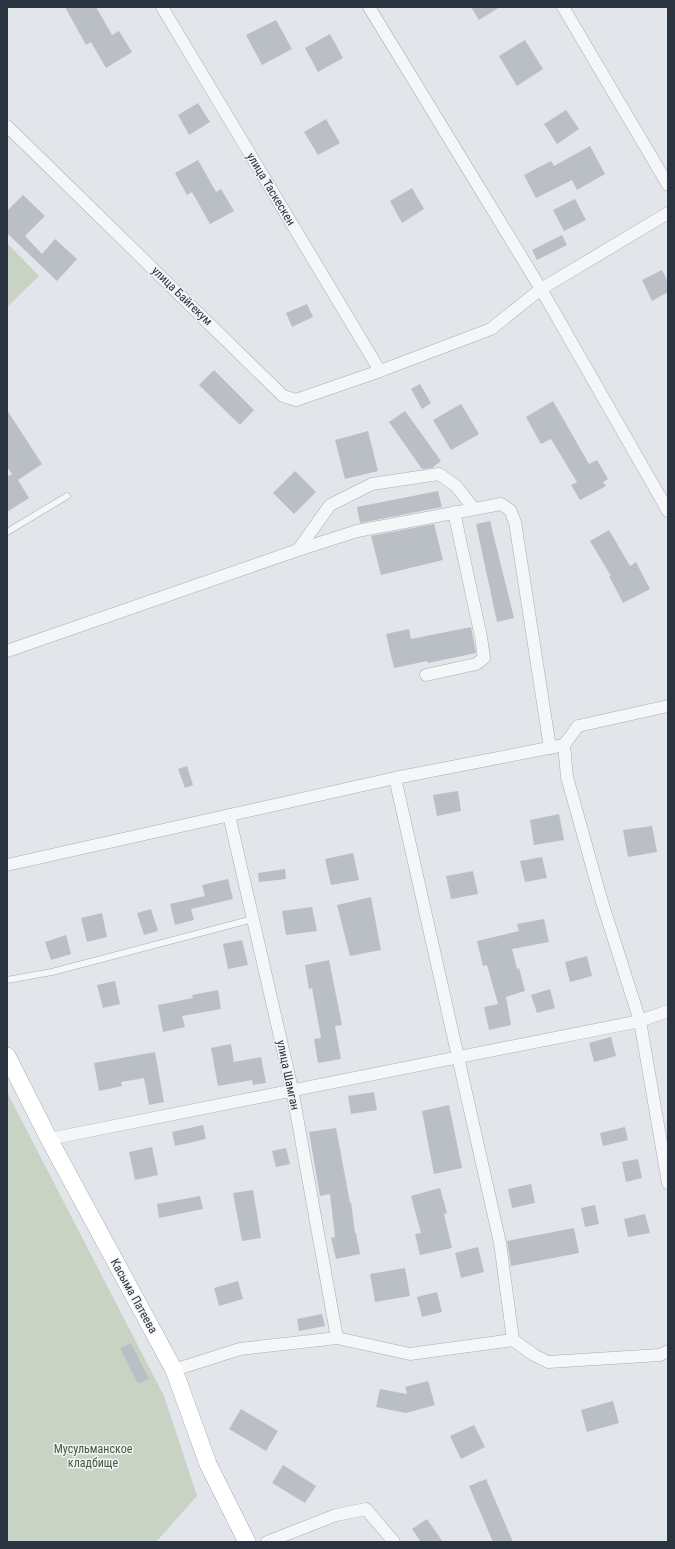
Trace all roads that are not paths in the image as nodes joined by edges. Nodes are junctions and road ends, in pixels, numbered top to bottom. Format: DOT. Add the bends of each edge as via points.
graph roads {
  1 [pos="162,7"];
  2 [pos="369,7"];
  3 [pos="563,7"];
  4 [pos="7,126"];
  5 [pos="668,186"];
  6 [pos="668,213"];
  7 [pos="540,289"];
  8 [pos="380,371"];
  9 [pos="67,496"];
  10 [pos="474,509"];
  11 [pos="668,511"];
  12 [pos="454,512"];
  13 [pos="7,532"];
  14 [pos="298,550"];
  15 [pos="7,651"];
  16 [pos="426,675"];
  17 [pos="668,706"];
  18 [pos="564,745"];
  19 [pos="550,748"];
  20 [pos="395,778"];
  21 [pos="229,815"];
  22 [pos="7,865"];
  23 [pos="253,919"];
  24 [pos="7,980"];
  25 [pos="668,1011"];
  26 [pos="640,1021"];
  27 [pos="7,1056"];
  28 [pos="458,1057"];
  29 [pos="292,1089"];
  30 [pos="49,1139"];
  31 [pos="668,1183"];
  32 [pos="337,1338"];
  33 [pos="513,1340"];
  34 [pos="668,1350"];
  35 [pos="174,1370"];
  36 [pos="247,1542"];
  37 [pos="267,1542"];
  38 [pos="394,1542"];
  1 -- 8 [label="street, улица Таскескен"];
  2 -- 7 [label="street"];
  3 -- 5 [label="street"];
  4 -- 8 [label="street, улица Байгекум" via="284,396 296,400"];
  6 -- 7 [label="street, улица Байгекум"];
  7 -- 8 [label="street, улица Байгекум" via="491,329"];
  7 -- 11 [label="street"];
  9 -- 13 [label="lane"];
  10 -- 12 [label="street"];
  10 -- 14 [label="street" via="456,486 439,474 372,484 330,505"];
  10 -- 19 [label="street" via="501,504 510,510 515,522"];
  12 -- 14 [label="street" via="357,531"];
  12 -- 16 [label="street" via="484,658 476,664"];
  14 -- 15 [label="street"];
  17 -- 18 [label="street" via="578,726"];
  18 -- 19 [label="street"];
  18 -- 26 [label="street" via="569,784 602,902"];
  19 -- 20 [label="street"];
  20 -- 21 [label="street"];
  20 -- 28 [label="street"];
  21 -- 22 [label="street"];
  21 -- 23 [label="street, улица Шамган"];
  23 -- 24 [label="lane" via="52,972"];
  23 -- 29 [label="street, улица Шамган"];
  25 -- 26 [label="street"];
  26 -- 28 [label="street"];
  26 -- 31 [label="street"];
  27 -- 30 [label="main road, Касыма Патеева"];
  28 -- 29 [label="street"];
  28 -- 33 [label="street" via="500,1243"];
  29 -- 30 [label="street"];
  29 -- 32 [label="street, улица Шамган"];
  30 -- 35 [label="main road, Касыма Патеева"];
  32 -- 33 [label="street" via="410,1354"];
  32 -- 35 [label="street" via="240,1349"];
  33 -- 34 [label="street" via="548,1362 660,1355"];
  35 -- 36 [label="main road, Касыма Патеева" via="208,1464"];
  37 -- 38 [label="street" via="336,1515 366,1509"];
}
